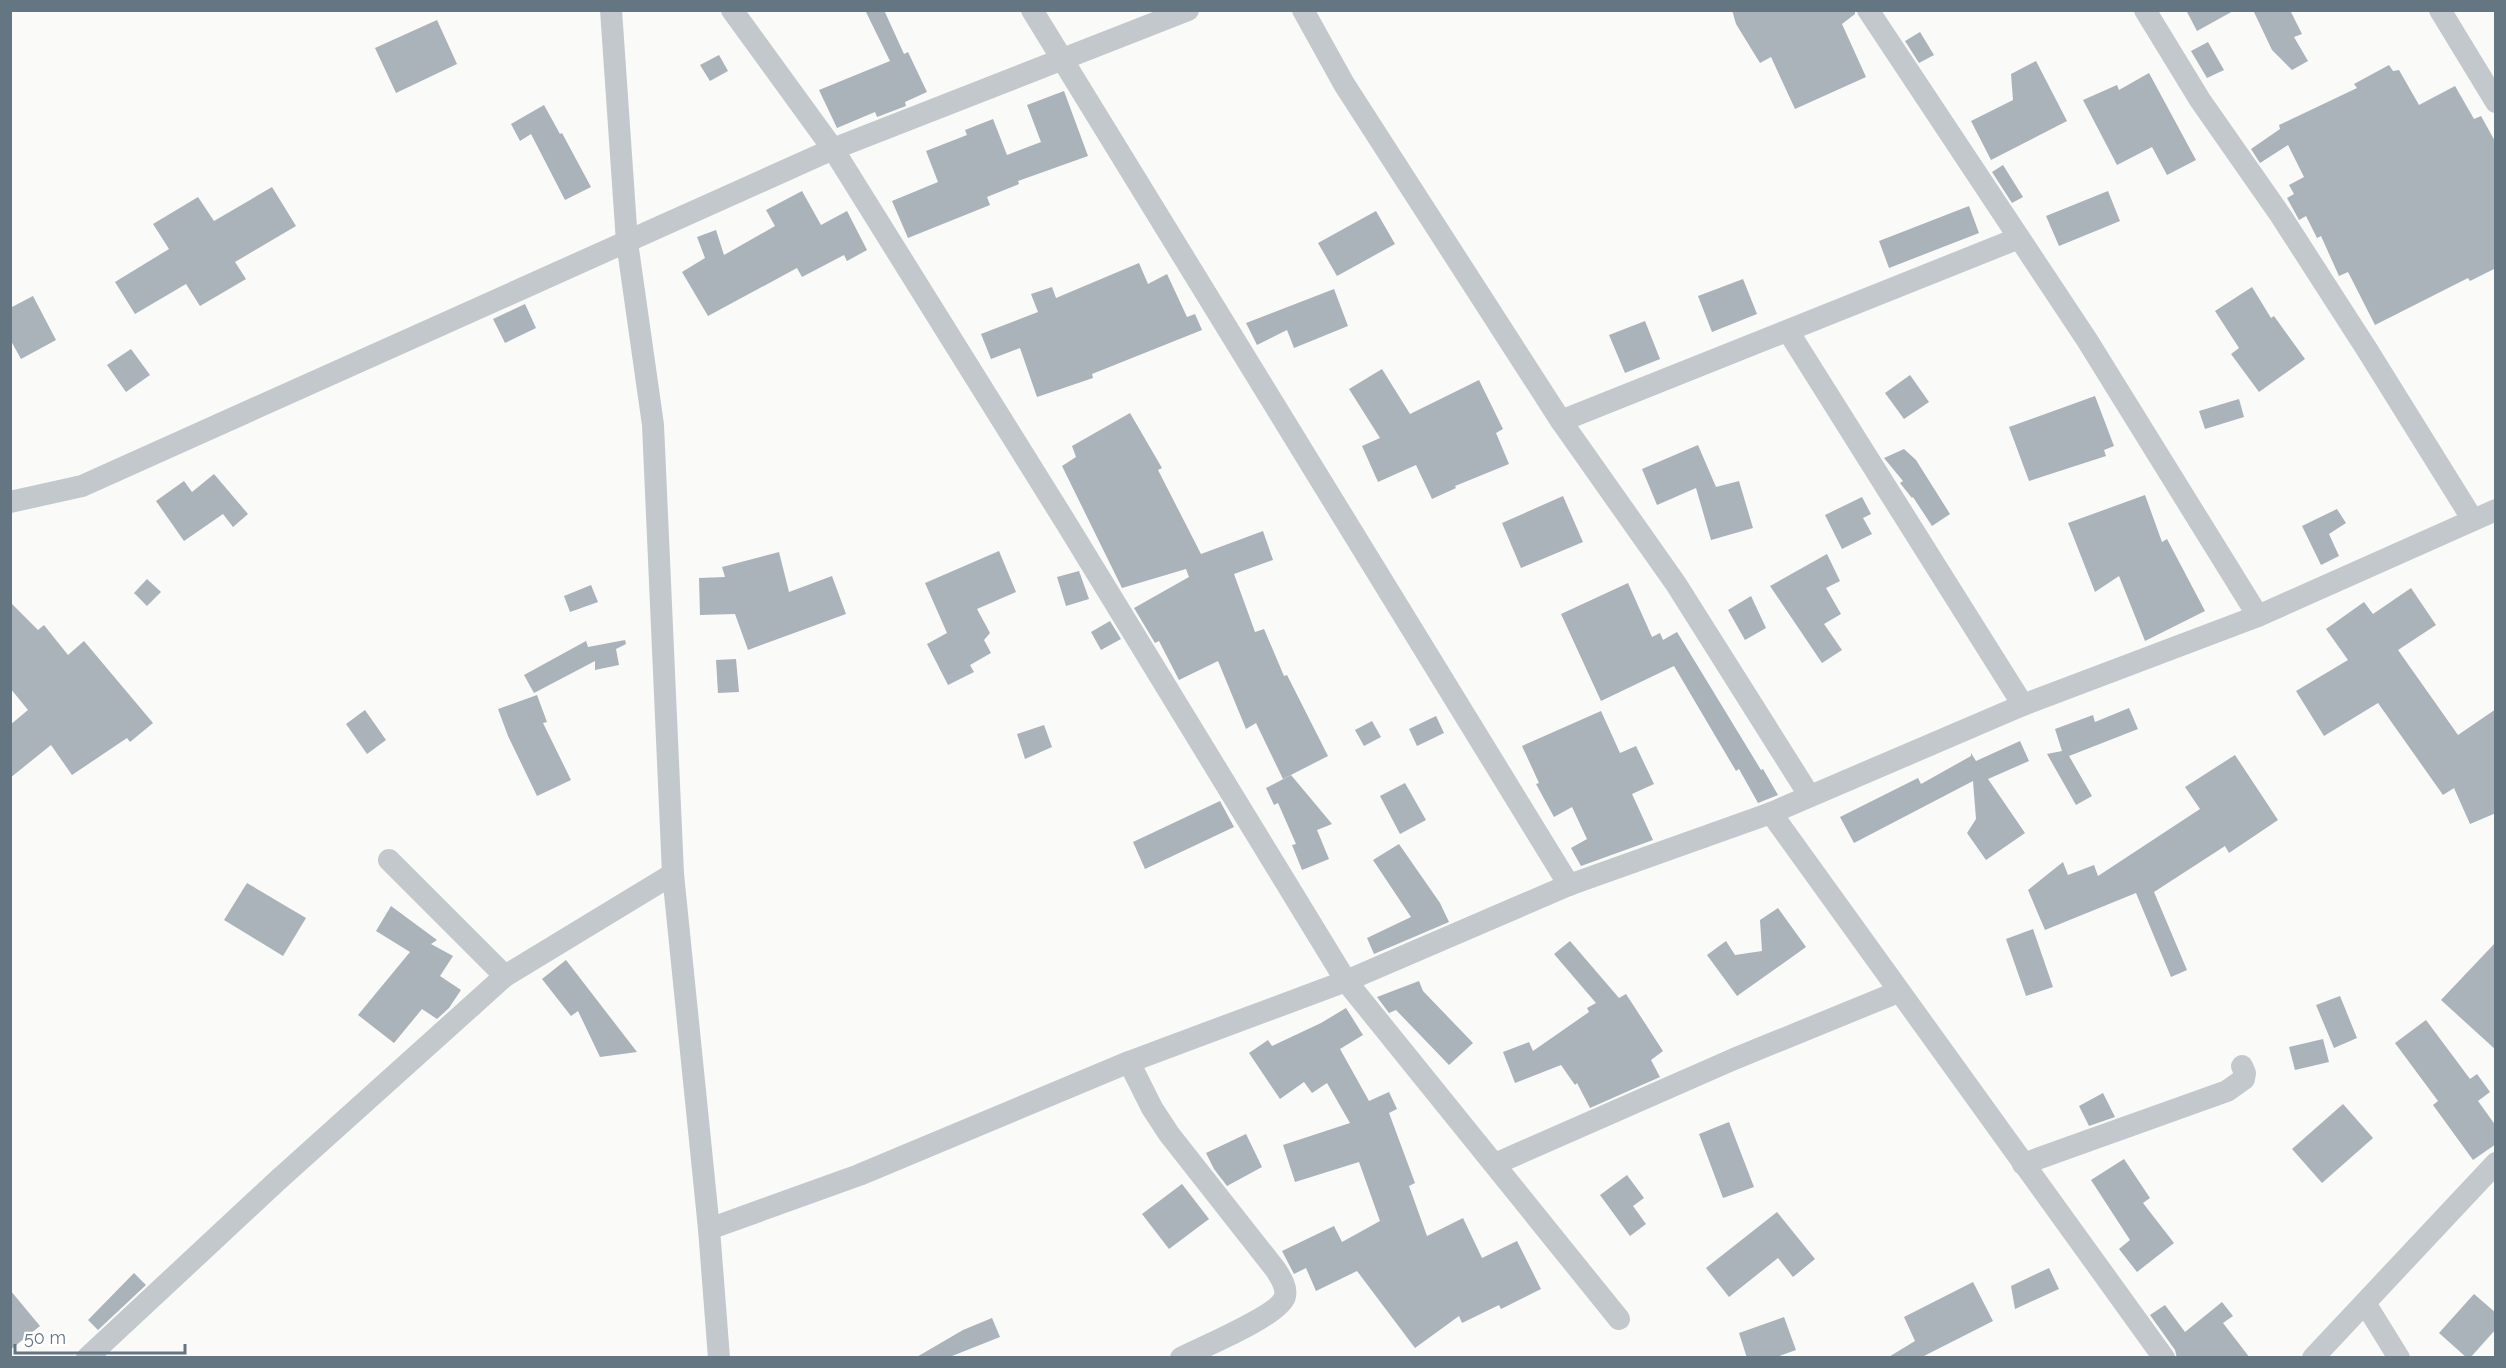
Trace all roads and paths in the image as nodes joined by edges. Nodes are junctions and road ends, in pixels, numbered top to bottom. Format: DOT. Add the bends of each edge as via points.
graph roads {
  1 [pos="610,10"];
  2 [pos="732,10"];
  3 [pos="1032,10"];
  4 [pos="1188,10"];
  5 [pos="1303,10"];
  6 [pos="1868,10"];
  7 [pos="2145,10"];
  8 [pos="2440,10"];
  9 [pos="1064,60"];
  10 [pos="2496,102"];
  11 [pos="832,149"];
  12 [pos="2019,238"];
  13 [pos="627,242"];
  14 [pos="1788,331"];
  15 [pos="1562,421"];
  16 [pos="10,502"];
  17 [pos="2496,510"];
  18 [pos="2473,520"];
  19 [pos="2258,616"];
  20 [pos="2023,705"];
  21 [pos="1809,795"];
  22 [pos="1771,813"];
  23 [pos="389,860"];
  24 [pos="673,874"];
  25 [pos="1569,885"];
  26 [pos="505,976"];
  27 [pos="1346,981"];
  28 [pos="1898,992"];
  29 [pos="1129,1062"];
  30 [pos="2242,1066"];
  31 [pos="2496,1163"];
  32 [pos="1495,1164"];
  33 [pos="2023,1164"];
  34 [pos="709,1228"];
  35 [pos="2366,1303"];
  36 [pos="1619,1319"];
  37 [pos="87,1358"];
  38 [pos="719,1358"];
  39 [pos="1181,1358"];
  40 [pos="2164,1358"];
  41 [pos="2313,1358"];
  42 [pos="2399,1358"];
  1 -- 13 [label="street"];
  2 -- 11 [label="street"];
  3 -- 9 [label="street"];
  4 -- 9 [label="street"];
  5 -- 15 [label="street" via="1344,84"];
  6 -- 12 [label="street"];
  7 -- 18 [label="street" via="2366,348"];
  8 -- 10 [label="street"];
  9 -- 11 [label="street"];
  9 -- 25 [label="street"];
  11 -- 13 [label="street"];
  11 -- 27 [label="street" via="1068,525"];
  12 -- 14 [label="street"];
  12 -- 19 [label="street"];
  13 -- 16 [label="street" via="82,486"];
  13 -- 24 [label="street" via="653,425"];
  14 -- 15 [label="street"];
  14 -- 20 [label="street"];
  15 -- 21 [label="street" via="1676,584"];
  17 -- 18 [label="street"];
  18 -- 19 [label="street"];
  19 -- 20 [label="street"];
  20 -- 21 [label="street"];
  21 -- 22 [label="street"];
  22 -- 25 [label="street"];
  22 -- 28 [label="street"];
  23 -- 26 [label="street"];
  24 -- 26 [label="street"];
  24 -- 34 [label="street"];
  25 -- 27 [label="street"];
  26 -- 37 [label="street"];
  27 -- 29 [label="street"];
  27 -- 32 [label="street"];
  28 -- 32 [label="street"];
  28 -- 33 [label="street"];
  29 -- 34 [label="street" via="859,1175"];
  29 -- 39 [label="street" via="1168,1134 1276,1270 1286,1291 1277,1308"];
  30 -- 33 [label="street" via="2244,1080 2227,1091"];
  31 -- 35 [label="street"];
  32 -- 36 [label="street"];
  33 -- 40 [label="street"];
  34 -- 38 [label="street"];
  35 -- 41 [label="street"];
  35 -- 42 [label="street"];
}
